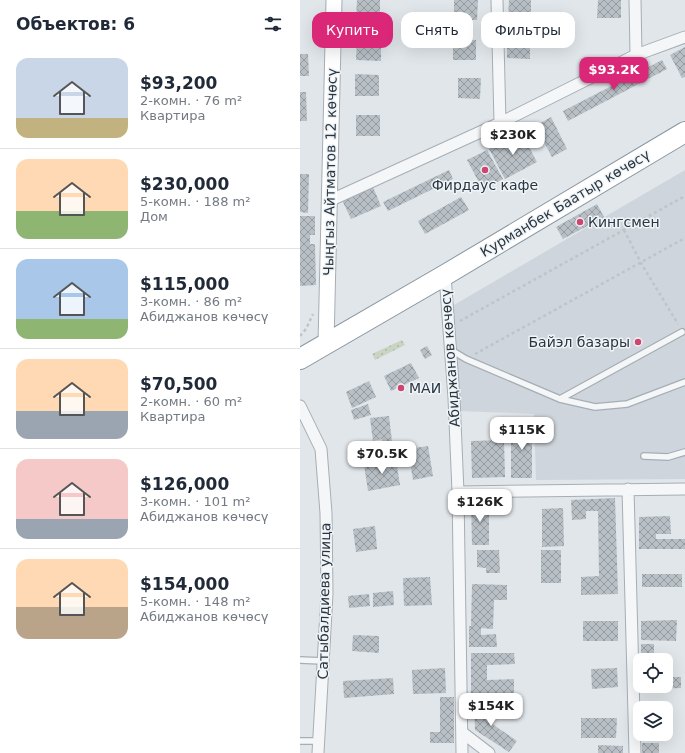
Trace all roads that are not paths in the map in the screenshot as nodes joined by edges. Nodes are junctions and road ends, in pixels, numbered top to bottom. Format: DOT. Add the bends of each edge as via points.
graph roads {
  1 [pos="334,0"];
  2 [pos="497,0"];
  3 [pos="635,0"];
  4 [pos="685,37"];
  5 [pos="636,55"];
  6 [pos="500,124"];
  7 [pos="685,132"];
  8 [pos="330,201"];
  9 [pos="445,275"];
  10 [pos="682,332"];
  11 [pos="326,344"];
  12 [pos="450,350"];
  13 [pos="300,359"];
  14 [pos="685,382"];
  15 [pos="560,399"];
  16 [pos="300,406"];
  17 [pos="685,452"];
  18 [pos="644,456"];
  19 [pos="628,489"];
  20 [pos="685,489"];
  21 [pos="458,492"];
  22 [pos="300,660"];
  23 [pos="323,661"];
  24 [pos="463,733"];
  25 [pos="300,741"];
  26 [pos="318,741"];
  27 [pos="318,753"];
  28 [pos="462,753"];
  29 [pos="489,753"];
  30 [pos="635,753"];
  1 -- 8 [label="main road, Чыңгыз Айтматов 12 көчөсү"];
  2 -- 6 [label="street"];
  3 -- 5 [label="street"];
  4 -- 5 [label="street"];
  5 -- 6 [label="street"];
  6 -- 8 [label="street"];
  7 -- 9 [label="highway, Курманбек Баатыр көчөсү"];
  8 -- 11 [label="main road, Чыңгыз Айтматов 12 көчөсү"];
  9 -- 11 [label="highway, Курманбек Баатыр көчөсү"];
  9 -- 12 [label="street, Абиджанов көчөсү"];
  10 -- 15 [label="lane"];
  11 -- 13 [label="highway, Курманбек Баатыр көчөсү"];
  12 -- 15 [label="lane"];
  12 -- 21 [label="street, Абиджанов көчөсү"];
  14 -- 15 [label="lane" via="627,404 595,407"];
  16 -- 23 [label="street, Сатыбалдиева улица" via="321,449 327,565"];
  17 -- 18 [label="lane" via="668,457"];
  19 -- 20 [label="street"];
  19 -- 21 [label="street"];
  19 -- 30 [label="street"];
  21 -- 24 [label="street, Абиджанов көчөсү"];
  22 -- 23 [label="lane"];
  23 -- 26 [label="street, Сатыбалдиева улица"];
  24 -- 28 [label="street, Абиджанов көчөсү"];
  24 -- 29 [label="street"];
  25 -- 26 [label="lane"];
  26 -- 27 [label="street, Сатыбалдиева улица"];
}
